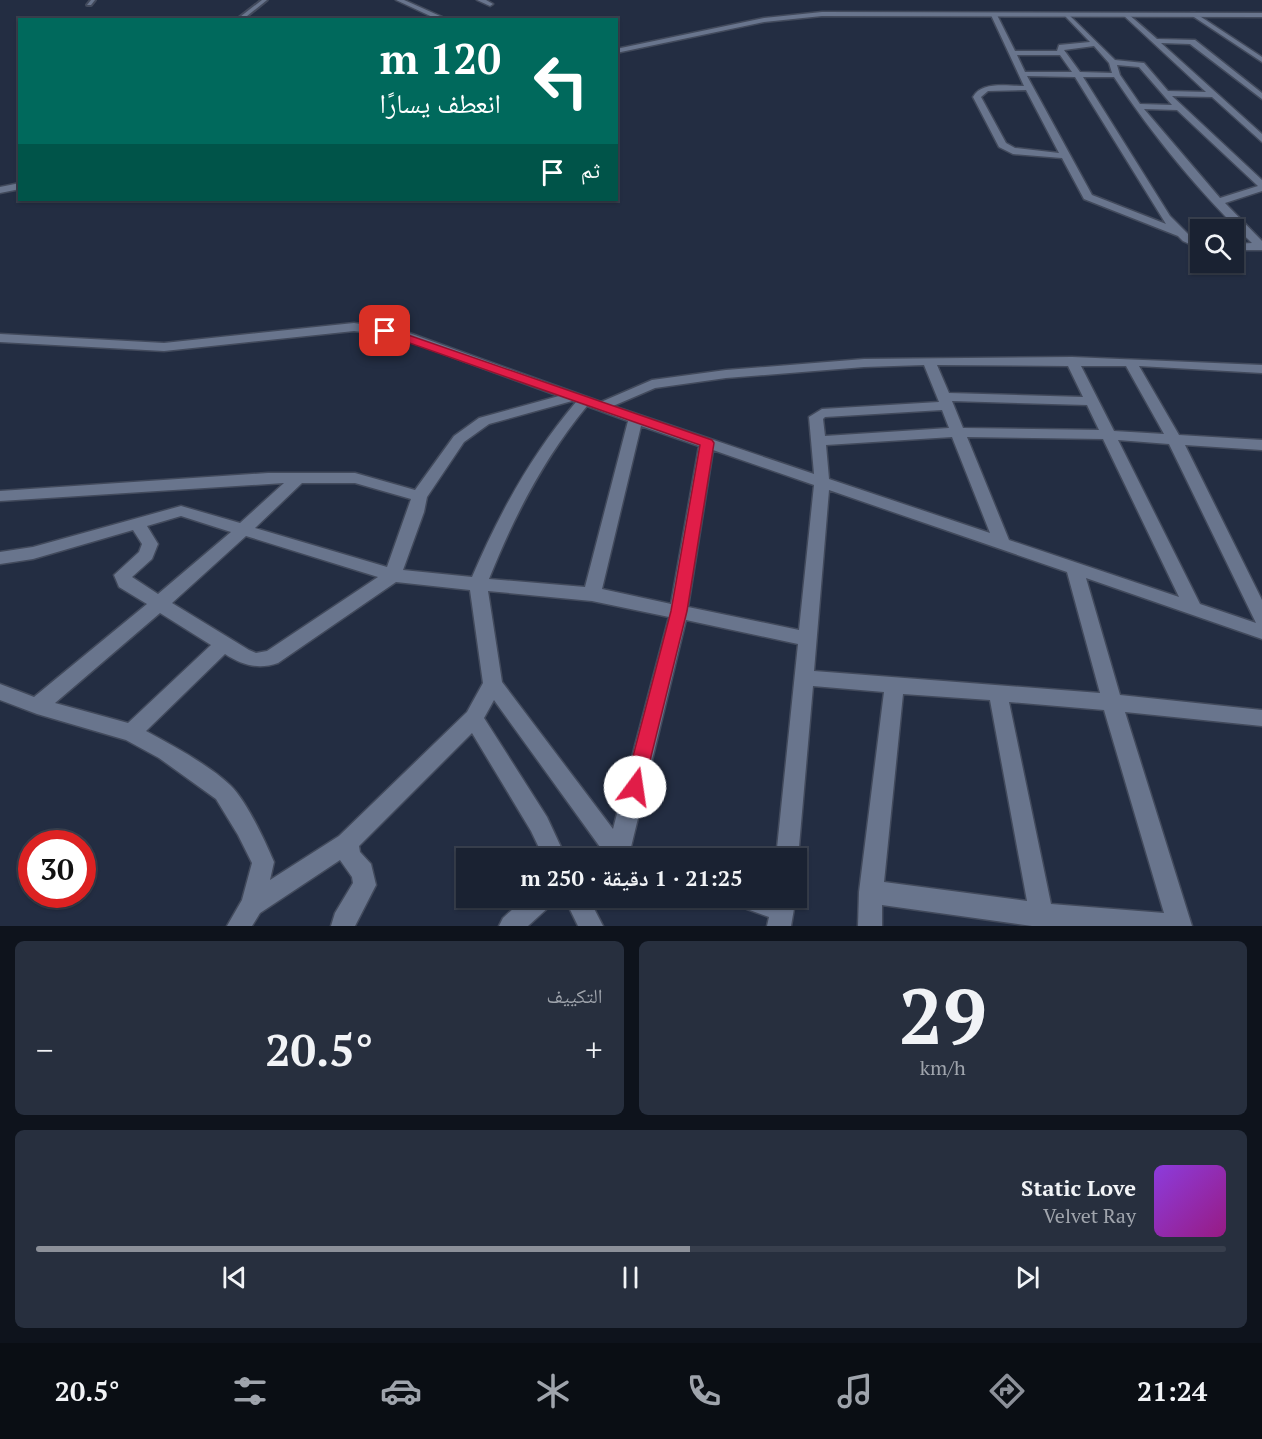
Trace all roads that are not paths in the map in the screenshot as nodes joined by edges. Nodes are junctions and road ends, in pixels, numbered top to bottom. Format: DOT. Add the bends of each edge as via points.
graph roads {
  1 [pos="265,0"];
  2 [pos="399,0"];
  3 [pos="480,0"];
  4 [pos="490,4"];
  5 [pos="1125,14"];
  6 [pos="994,15"];
  7 [pos="1067,15"];
  8 [pos="1193,15"];
  9 [pos="1262,15"];
  10 [pos="432,17"];
  11 [pos="241,18"];
  12 [pos="1154,41"];
  13 [pos="1094,44"];
  14 [pos="618,51"];
  15 [pos="1247,51"];
  16 [pos="1262,51"];
  17 [pos="1011,53"];
  18 [pos="1061,53"];
  19 [pos="1262,60"];
  20 [pos="1113,62"];
  21 [pos="1023,74"];
  22 [pos="1078,75"];
  23 [pos="1116,75"];
  24 [pos="1029,88"];
  25 [pos="1167,93"];
  26 [pos="1212,95"];
  27 [pos="1262,97"];
  28 [pos="1137,106"];
  29 [pos="1179,108"];
  30 [pos="1262,139"];
  31 [pos="1067,156"];
  32 [pos="18,186"];
  33 [pos="1262,186"];
  34 [pos="0,190"];
  35 [pos="1218,202"];
  36 [pos="1180,233"];
  37 [pos="1190,241"];
  38 [pos="1244,246"];
  39 [pos="1262,247"];
  40 [pos="0,338"];
  41 [pos="929,361"];
  42 [pos="1072,362"];
  43 [pos="1130,362"];
  44 [pos="1262,369"];
  45 [pos="579,398"];
  46 [pos="945,401"];
  47 [pos="1091,401"];
  48 [pos="602,406"];
  49 [pos="636,419"];
  50 [pos="958,432"];
  51 [pos="1108,435"];
  52 [pos="1175,440"];
  53 [pos="819,441"];
  54 [pos="707,443"];
  55 [pos="1262,445"];
  56 [pos="298,478"];
  57 [pos="822,481"];
  58 [pos="186,484"];
  59 [pos="419,495"];
  60 [pos="0,496"];
  61 [pos="181,511"];
  62 [pos="137,523"];
  63 [pos="246,529"];
  64 [pos="1002,543"];
  65 [pos="0,558"];
  66 [pos="1074,568"];
  67 [pos="393,575"];
  68 [pos="478,585"];
  69 [pos="592,594"];
  70 [pos="160,604"];
  71 [pos="1194,609"];
  72 [pos="679,611"];
  73 [pos="1262,618"];
  74 [pos="1262,632"];
  75 [pos="807,639"];
  76 [pos="224,644"];
  77 [pos="804,678"];
  78 [pos="493,684"];
  79 [pos="894,687"];
  80 [pos="0,692"];
  81 [pos="998,694"];
  82 [pos="1112,702"];
  83 [pos="37,706"];
  84 [pos="474,718"];
  85 [pos="1262,718"];
  86 [pos="131,733"];
  87 [pos="347,843"];
  88 [pos="550,848"];
  89 [pos="619,848"];
  90 [pos="627,848"];
  91 [pos="788,848"];
  92 [pos="871,892"];
  93 [pos="252,905"];
  94 [pos="531,908"];
  95 [pos="582,908"];
  96 [pos="1043,921"];
  97 [pos="239,926"];
  98 [pos="343,926"];
  99 [pos="511,926"];
  100 [pos="591,926"];
  101 [pos="870,926"];
  102 [pos="1179,926"];
  1 -- 11 [label="lane"];
  2 -- 10 [label="street"];
  3 -- 4 [label="street"];
  5 -- 7 [label="street"];
  5 -- 8 [label="street"];
  5 -- 12 [label="street"];
  6 -- 7 [label="street"];
  6 -- 14 [label="street" via="795,16"];
  6 -- 17 [label="street"];
  7 -- 13 [label="street"];
  8 -- 9 [label="street"];
  8 -- 15 [label="street"];
  12 -- 26 [label="street"];
  12 -- 27 [label="street" via="1192,42"];
  13 -- 18 [label="street" via="1062,47"];
  13 -- 20 [label="street"];
  15 -- 16 [label="street"];
  15 -- 19 [label="street"];
  17 -- 18 [label="street"];
  17 -- 21 [label="street"];
  18 -- 22 [label="street"];
  20 -- 23 [label="street"];
  20 -- 25 [label="street" via="1142,65"];
  21 -- 22 [label="street"];
  21 -- 24 [label="street"];
  22 -- 23 [label="street"];
  22 -- 36 [label="street" via="1166,218"];
  23 -- 28 [label="street"];
  24 -- 31 [label="street"];
  24 -- 31 [label="street" via="987,89 978,97 1002,145 1013,151"];
  25 -- 26 [label="street"];
  25 -- 29 [label="street"];
  26 -- 30 [label="street"];
  28 -- 29 [label="street"];
  28 -- 35 [label="street"];
  29 -- 33 [label="street"];
  31 -- 36 [label="street" via="1093,201"];
  32 -- 34 [label="street"];
  33 -- 35 [label="street"];
  35 -- 39 [label="street"];
  36 -- 37 [label="street"];
  38 -- 39 [label="street"];
  40 -- 45 [label="street" via="164,347 373,328"];
  41 -- 42 [label="street"];
  41 -- 46 [label="street"];
  41 -- 48 [label="street" via="726,374 652,384"];
  42 -- 43 [label="street"];
  42 -- 47 [label="street"];
  43 -- 44 [label="street"];
  43 -- 52 [label="street"];
  45 -- 48 [label="street"];
  45 -- 59 [label="street" via="484,421 445,456"];
  45 -- 68 [label="street" via="515,501"];
  46 -- 47 [label="street"];
  46 -- 50 [label="street"];
  46 -- 53 [label="street" via="822,413 815,420"];
  47 -- 51 [label="street"];
  48 -- 49 [label="street"];
  49 -- 54 [label="street"];
  49 -- 69 [label="street"];
  50 -- 51 [label="street"];
  50 -- 53 [label="street"];
  50 -- 64 [label="street"];
  51 -- 52 [label="street"];
  51 -- 71 [label="street"];
  52 -- 55 [label="street"];
  52 -- 73 [label="street"];
  53 -- 57 [label="street"];
  54 -- 57 [label="street"];
  54 -- 72 [label="street"];
  56 -- 58 [label="street"];
  56 -- 59 [label="street" via="355,478"];
  56 -- 63 [label="street"];
  57 -- 64 [label="street"];
  57 -- 75 [label="street"];
  58 -- 60 [label="street"];
  58 -- 61 [label="street"];
  59 -- 67 [label="street" via="417,512"];
  61 -- 62 [label="street"];
  61 -- 63 [label="street"];
  62 -- 65 [label="street" via="33,553"];
  62 -- 70 [label="street" via="150,544 146,555 123,575 124,582"];
  63 -- 67 [label="street"];
  63 -- 70 [label="street"];
  64 -- 66 [label="street"];
  66 -- 71 [label="street"];
  66 -- 82 [label="street"];
  67 -- 68 [label="street"];
  67 -- 76 [label="street" via="271,657 256,660"];
  68 -- 69 [label="street"];
  68 -- 78 [label="street"];
  69 -- 72 [label="street"];
  70 -- 76 [label="street"];
  70 -- 83 [label="street"];
  71 -- 74 [label="street"];
  72 -- 75 [label="street"];
  72 -- 90 [label="street"];
  75 -- 77 [label="street"];
  76 -- 86 [label="street"];
  77 -- 79 [label="street"];
  77 -- 91 [label="street"];
  78 -- 84 [label="street"];
  78 -- 89 [label="street"];
  79 -- 81 [label="street"];
  79 -- 92 [label="street"];
  80 -- 83 [label="street"];
  81 -- 82 [label="street"];
  81 -- 96 [label="street"];
  82 -- 85 [label="street"];
  82 -- 102 [label="street"];
  83 -- 86 [label="street"];
  84 -- 87 [label="street"];
  84 -- 88 [label="street"];
  86 -- 93 [label="street" via="223,792 263,862"];
  87 -- 93 [label="street"];
  87 -- 98 [label="street" via="350,857 363,872 365,885"];
  92 -- 96 [label="street"];
  92 -- 101 [label="street"];
  93 -- 97 [label="street"];
  94 -- 99 [label="street"];
  95 -- 100 [label="street"];
  96 -- 102 [label="street"];
}
